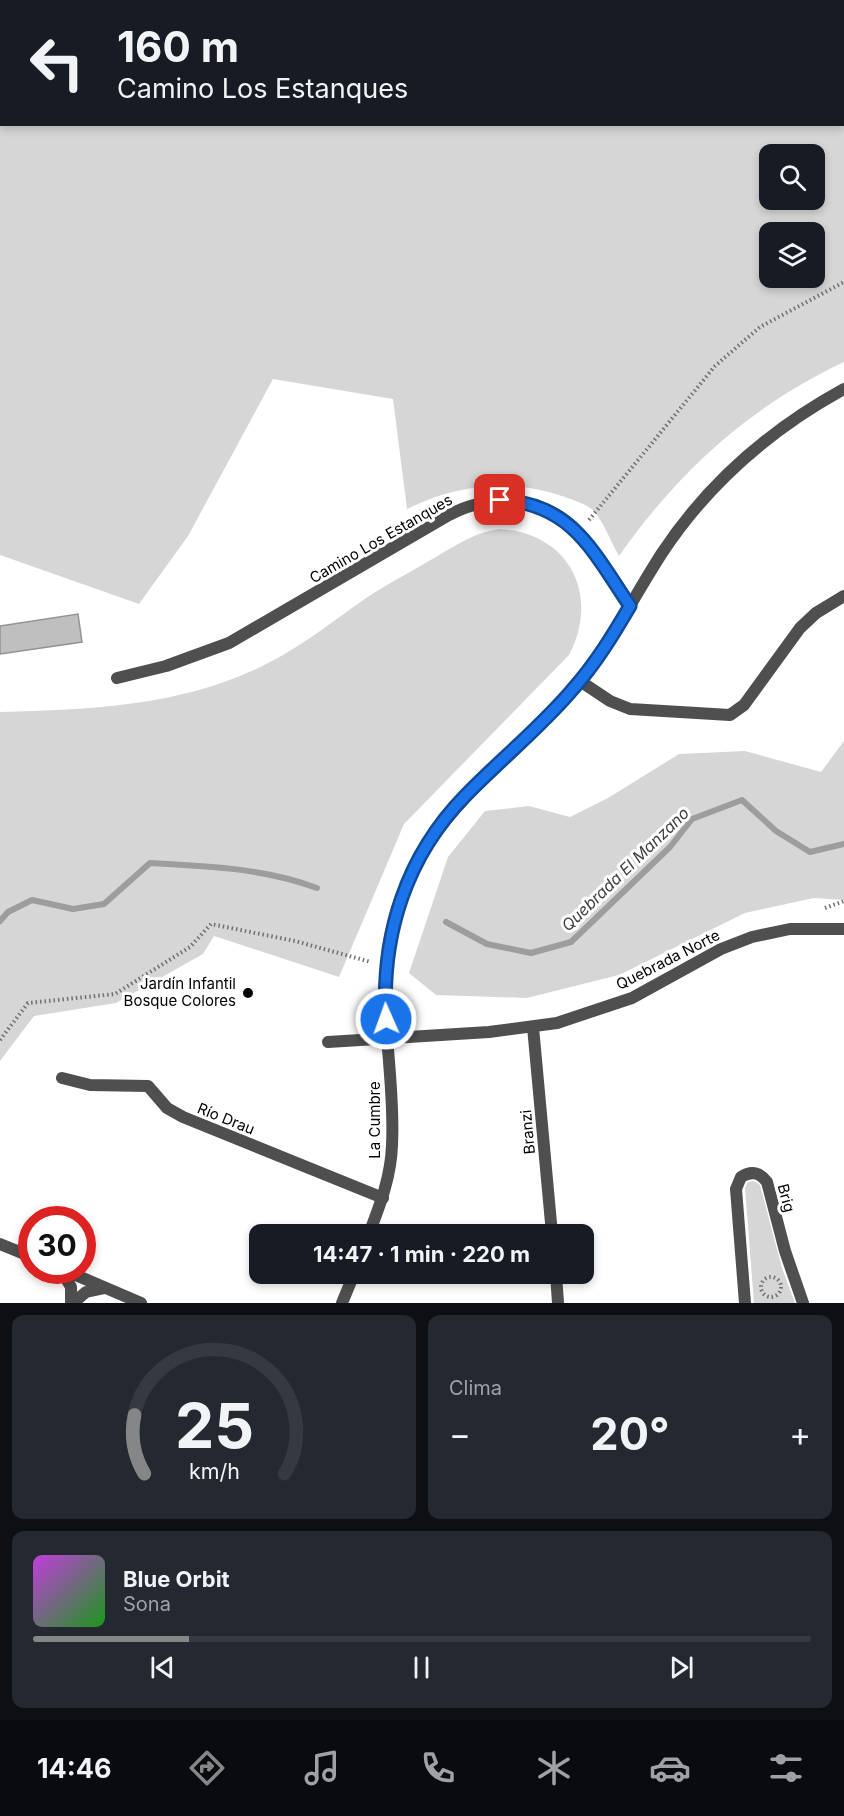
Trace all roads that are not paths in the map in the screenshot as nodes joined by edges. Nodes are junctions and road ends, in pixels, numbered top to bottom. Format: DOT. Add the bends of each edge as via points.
graph roads {
  1 [pos="844,389"];
  2 [pos="844,596"];
  3 [pos="630,606"];
  4 [pos="117,678"];
  5 [pos="580,681"];
  6 [pos="844,930"];
  7 [pos="533,1027"];
  8 [pos="387,1039"];
  9 [pos="328,1042"];
  10 [pos="62,1078"];
  11 [pos="383,1198"];
  12 [pos="373,1224"];
  13 [pos="551,1224"];
  14 [pos="0,1244"];
  15 [pos="18,1251"];
  16 [pos="69,1284"];
  17 [pos="96,1284"];
  18 [pos="350,1284"];
  19 [pos="557,1284"];
  20 [pos="106,1288"];
  21 [pos="72,1303"];
  22 [pos="141,1303"];
  23 [pos="342,1303"];
  24 [pos="558,1303"];
  25 [pos="745,1303"];
  26 [pos="802,1303"];
  1 -- 3 [label="street, La Cumbre" via="787,423 722,478 675,534"];
  2 -- 5 [label="street" via="807,621 744,705 730,715 630,710"];
  3 -- 4 [label="street, Camino Los Estanques" via="579,532 553,513 528,503 500,500 473,505 447,516 229,643 166,666"];
  3 -- 5 [label="street, La Cumbre"];
  5 -- 8 [label="street, La Cumbre" via="466,795 431,837 403,892 392,928 386,966"];
  6 -- 7 [label="street, Quebrada Norte" via="790,929 752,937 721,949 632,998 583,1016"];
  7 -- 8 [label="street, Quebrada Norte"];
  7 -- 13 [label="street, Branzi"];
  8 -- 9 [label="street, Quebrada Norte"];
  8 -- 11 [label="street, La Cumbre" via="393,1137"];
  10 -- 11 [label="street, Río Drau" via="90,1085 148,1086 167,1108 183,1117"];
  11 -- 12 [label="street, La Cumbre"];
  14 -- 15 [label="street"];
  16 -- 21 [label="street"];
  17 -- 20 [label="street"];
  18 -- 23 [label="street"];
  19 -- 24 [label="street"];
  20 -- 21 [label="street" via="86,1292"];
  20 -- 22 [label="street"];
  25 -- 26 [label="street, Brig" via="736,1189 741,1177 751,1172 767,1182"];
}
